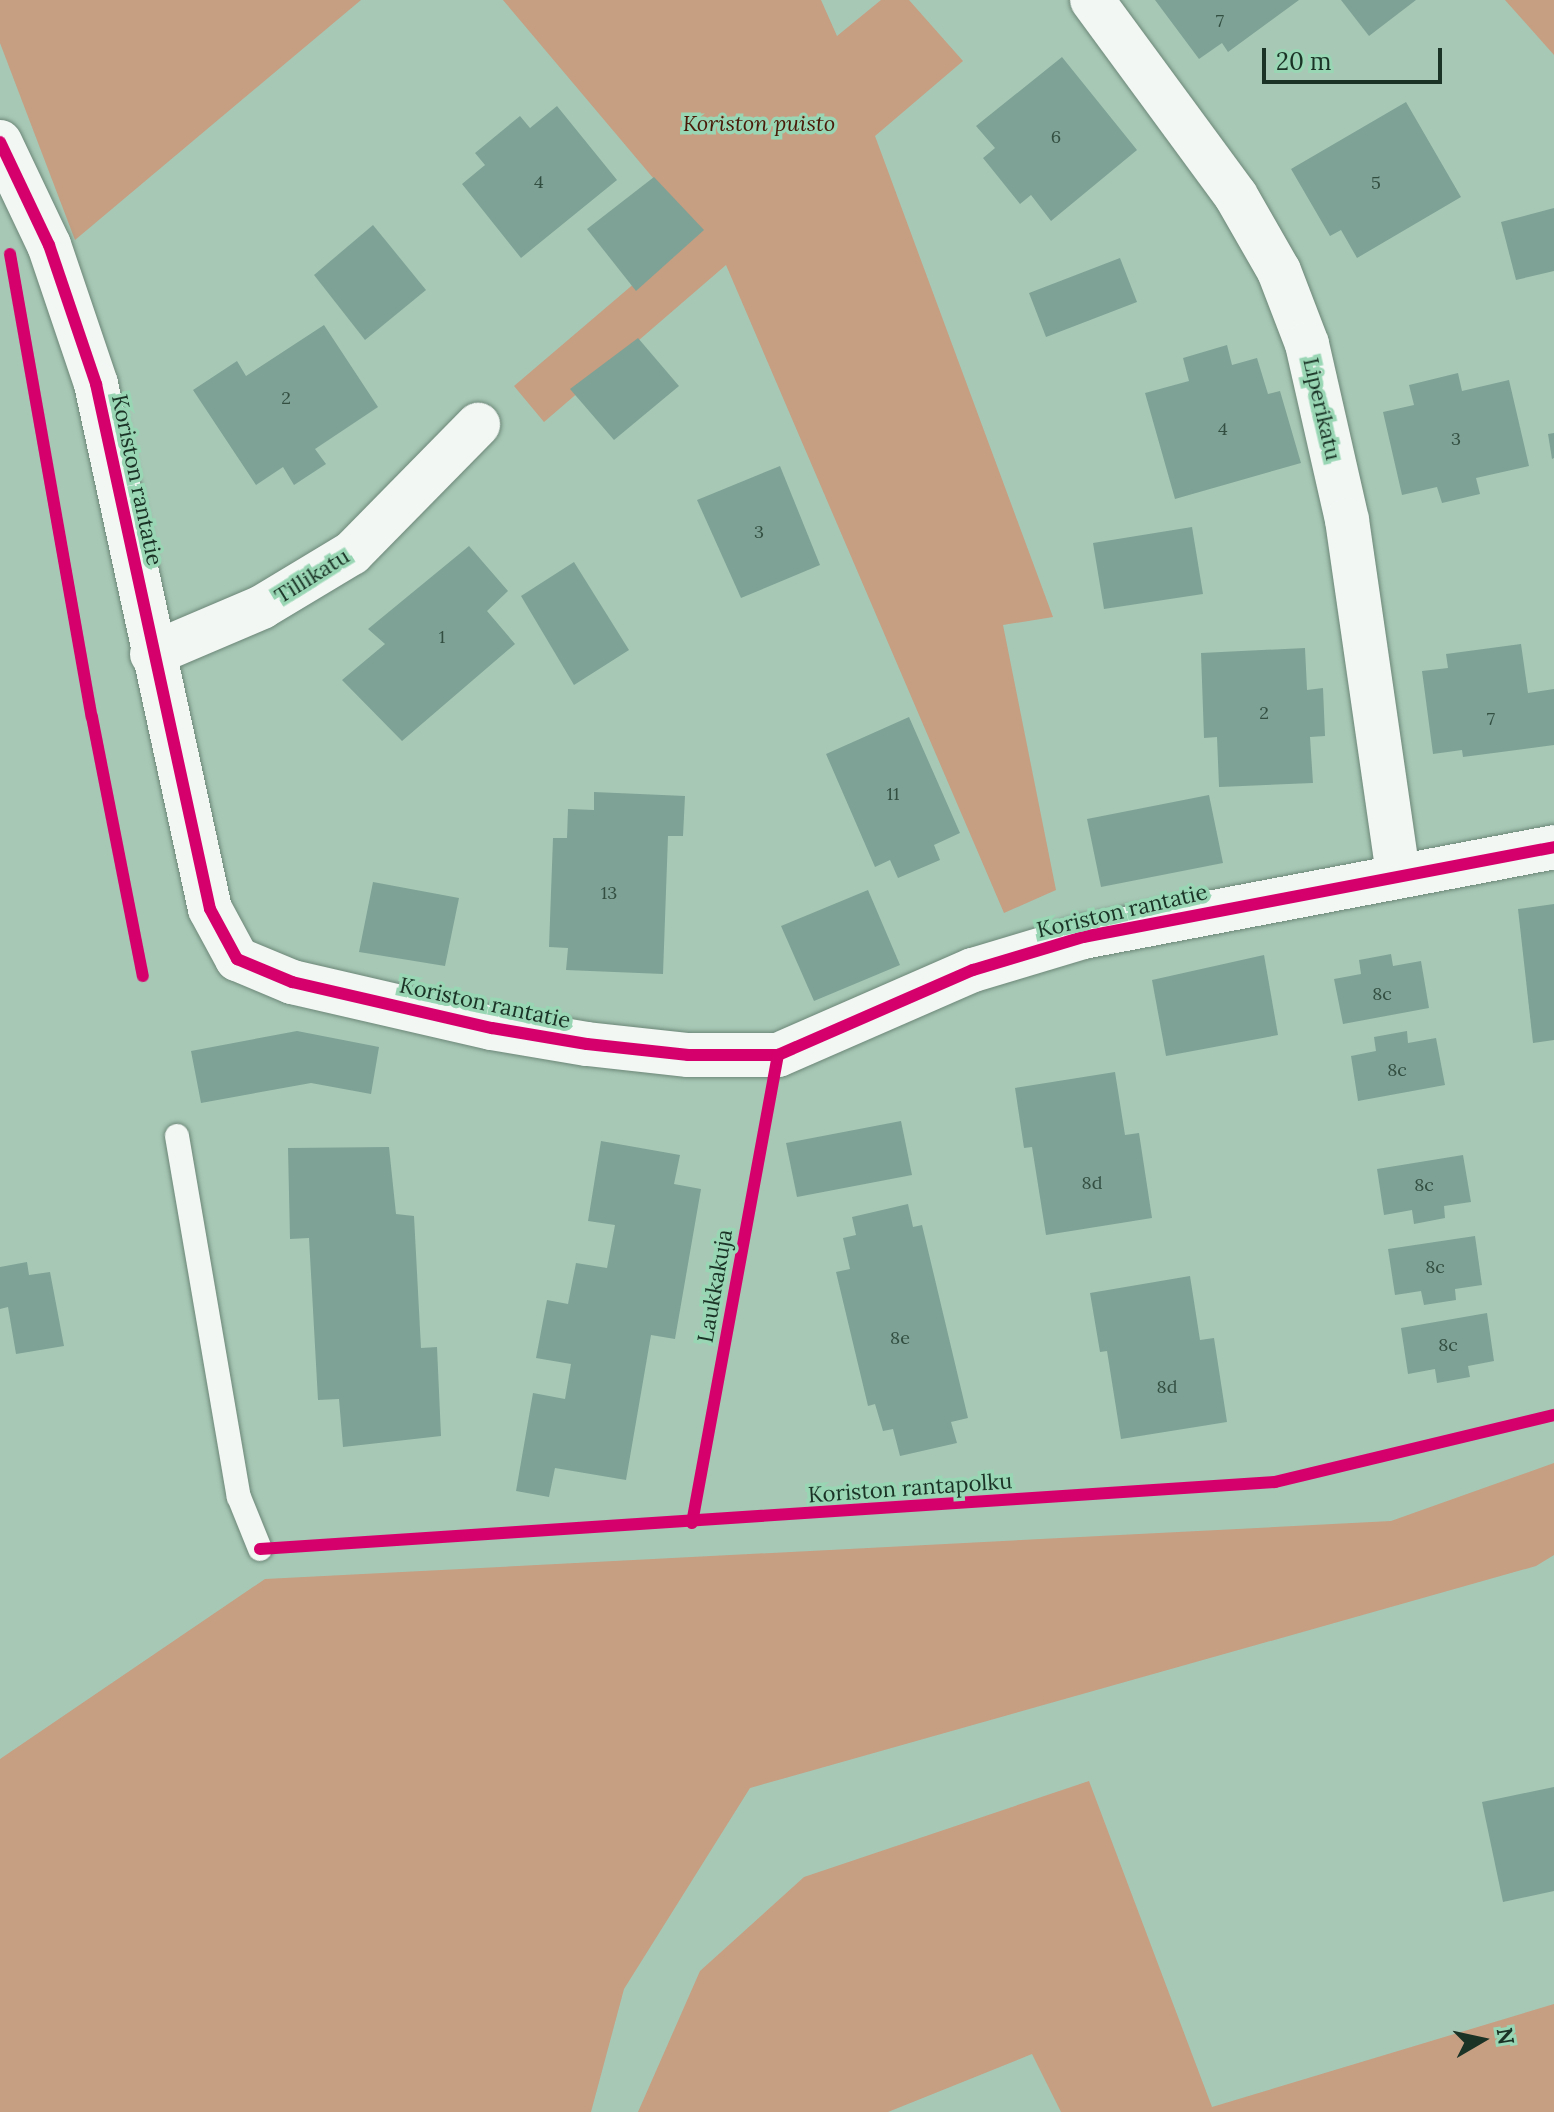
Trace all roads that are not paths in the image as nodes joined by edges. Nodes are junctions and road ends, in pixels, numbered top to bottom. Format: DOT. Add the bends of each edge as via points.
graph roads {
  1 [pos="1092,0"];
  2 [pos="0,142"];
  3 [pos="478,425"];
  4 [pos="152,654"];
  5 [pos="1554,847"];
  6 [pos="1398,876"];
  7 [pos="177,1136"];
  8 [pos="260,1549"];
  1 -- 6 [label="street, Liperikatu" via="1236,196 1279,271 1307,344 1347,520"];
  2 -- 4 [label="street, Koriston rantatie" via="49,245 96,384"];
  3 -- 4 [label="street, Tillikatu" via="352,553 262,607"];
  4 -- 6 [label="street, Koriston rantatie" via="210,909 237,959 292,982 492,1028 688,1055 778,1055 973,970 1040,949 1118,929"];
  5 -- 6 [label="street, Koriston rantatie"];
  7 -- 8 [label="lane" via="239,1497"];
}
